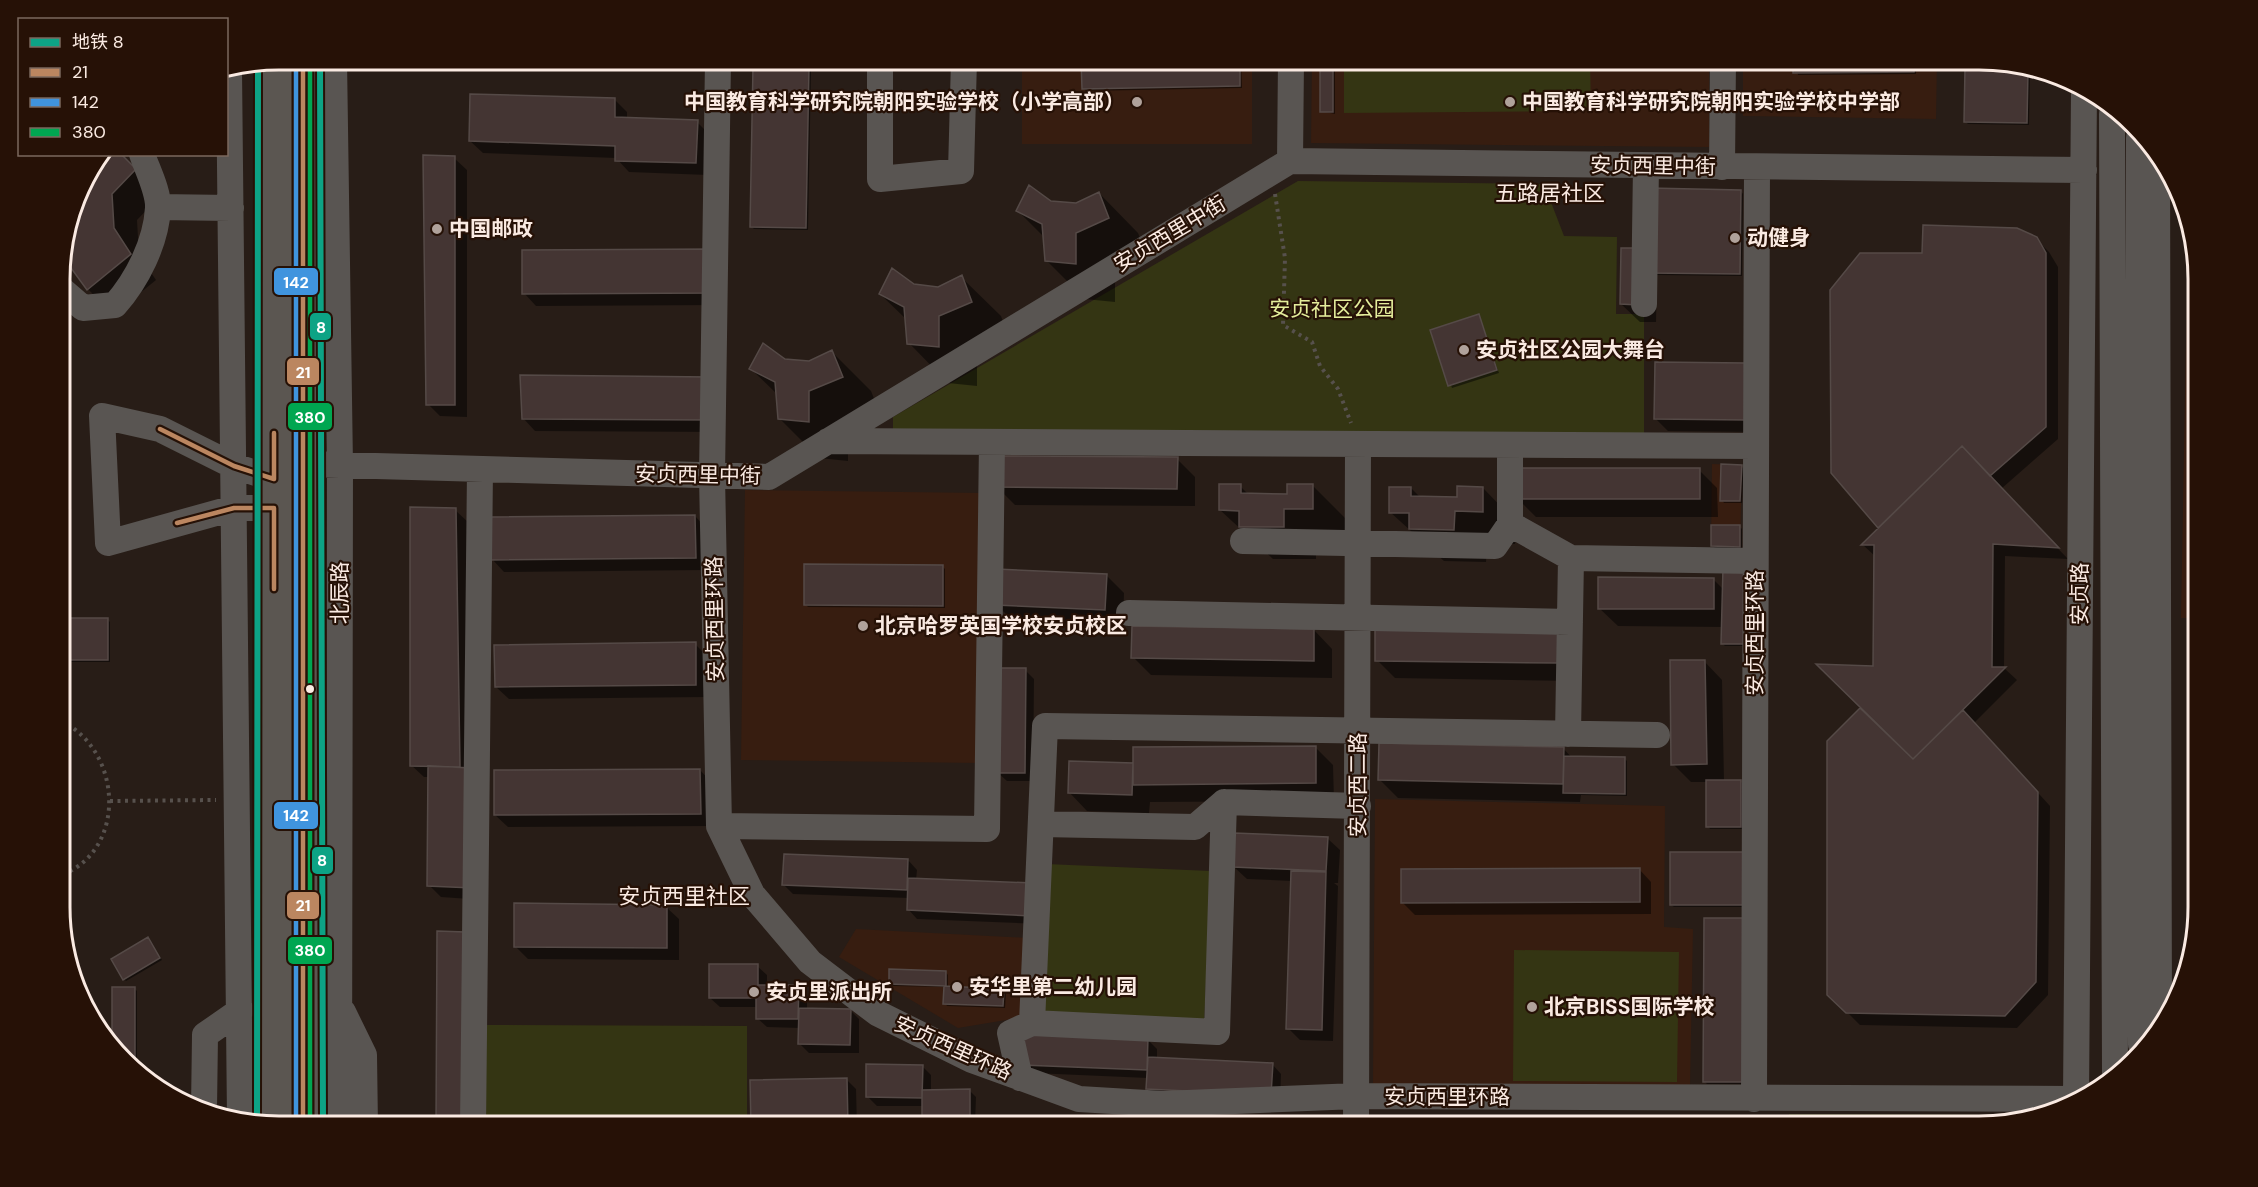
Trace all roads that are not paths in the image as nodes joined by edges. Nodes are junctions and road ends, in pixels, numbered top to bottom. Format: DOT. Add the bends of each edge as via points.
graph roads {
  1 [pos="1290,70"];
  2 [pos="1723,70"];
  3 [pos="273,71"];
  4 [pos="303,71"];
  5 [pos="334,71"];
  6 [pos="718,71"];
  7 [pos="880,71"];
  8 [pos="964,71"];
  9 [pos="229,77"];
  10 [pos="2089,102"];
  11 [pos="2112,119"];
  12 [pos="2139,146"];
  13 [pos="143,156"];
  14 [pos="1281,166"];
  15 [pos="1646,166"];
  16 [pos="1722,167"];
  17 [pos="1758,167"];
  18 [pos="2084,170"];
  19 [pos="2157,172"];
  20 [pos="158,207"];
  21 [pos="231,208"];
  22 [pos="71,298"];
  23 [pos="1644,304"];
  24 [pos="2157,338"];
  25 [pos="2138,357"];
  26 [pos="2082,409"];
  27 [pos="2113,435"];
  28 [pos="827,441"];
  29 [pos="992,442"];
  30 [pos="1358,444"];
  31 [pos="1510,445"];
  32 [pos="1755,446"];
  33 [pos="304,464"];
  34 [pos="340,465"];
  35 [pos="234,466"];
  36 [pos="480,470"];
  37 [pos="712,476"];
  38 [pos="274,493"];
  39 [pos="234,508"];
  40 [pos="1510,524"];
  41 [pos="1243,541"];
  42 [pos="1571,558"];
  43 [pos="1755,561"];
  44 [pos="1129,613"];
  45 [pos="1570,622"];
  46 [pos="1569,734"];
  47 [pos="1657,735"];
  48 [pos="1224,802"];
  49 [pos="1358,806"];
  50 [pos="1041,824"];
  51 [pos="719,826"];
  52 [pos="2139,883"];
  53 [pos="2158,903"];
  54 [pos="2114,909"];
  55 [pos="2077,958"];
  56 [pos="340,1004"];
  57 [pos="241,1010"];
  58 [pos="2159,1012"];
  59 [pos="1032,1023"];
  60 [pos="2140,1040"];
  61 [pos="2115,1066"];
  62 [pos="1020,1078"];
  63 [pos="2075,1093"];
  64 [pos="1357,1096"];
  65 [pos="1754,1099"];
  66 [pos="2061,1099"];
  67 [pos="204,1102"];
  68 [pos="240,1112"];
  69 [pos="276,1116"];
  70 [pos="303,1116"];
  71 [pos="339,1116"];
  72 [pos="364,1116"];
  73 [pos="473,1116"];
  74 [pos="1356,1116"];
  1 -- 14 [label="street"];
  2 -- 16 [label="street"];
  3 -- 38 [label="main road"];
  4 -- 33 [label="main road, 北辰路"];
  5 -- 34 [label="street, 北辰路"];
  6 -- 37 [label="street, 安贞西里环路"];
  7 -- 8 [label="street" via="880,179 961,171"];
  9 -- 21 [label="street"];
  10 -- 18 [label="street, 安贞路"];
  11 -- 27 [label="street, 安贞路"];
  12 -- 25 [label="street"];
  13 -- 20 [label="street"];
  14 -- 15 [label="street, 安贞西里中街"];
  14 -- 28 [label="street, 安贞西里中街"];
  15 -- 16 [label="street, 安贞西里中街"];
  15 -- 23 [label="street"];
  16 -- 17 [label="street, 安贞西里中街"];
  17 -- 18 [label="street, 安贞西里中街"];
  17 -- 32 [label="street, 安贞西里环路"];
  18 -- 26 [label="street, 安贞路"];
  19 -- 24 [label="street"];
  20 -- 21 [label="street"];
  20 -- 22 [label="street" via="152,237 134,284 115,305 83,308"];
  21 -- 35 [label="street"];
  24 -- 25 [label="street"];
  24 -- 53 [label="street"];
  25 -- 52 [label="street"];
  26 -- 27 [label="street"];
  26 -- 55 [label="street, 安贞路"];
  27 -- 54 [label="street, 安贞路"];
  28 -- 29 [label="street"];
  28 -- 37 [label="street, 安贞西里中街" via="769,477"];
  29 -- 30 [label="street"];
  29 -- 51 [label="street" via="987,828"];
  30 -- 31 [label="street"];
  30 -- 49 [label="street, 安贞西二路"];
  31 -- 32 [label="street"];
  31 -- 40 [label="street"];
  32 -- 43 [label="street, 安贞西里环路"];
  33 -- 34 [label="street, 安贞西里中街"];
  33 -- 70 [label="main road, 北辰路"];
  34 -- 36 [label="street, 安贞西里中街"];
  34 -- 56 [label="street, 北辰路"];
  35 -- 38 [label="street"];
  35 -- 39 [label="street"];
  35 -- 39 [label="street" via="160,429 102,416 108,543"];
  36 -- 37 [label="street, 安贞西里中街"];
  36 -- 73 [label="street"];
  37 -- 51 [label="street, 安贞西里环路"];
  38 -- 39 [label="street"];
  38 -- 69 [label="main road"];
  39 -- 57 [label="street"];
  40 -- 41 [label="street" via="1495,546"];
  40 -- 42 [label="street"];
  42 -- 43 [label="street"];
  42 -- 45 [label="street"];
  43 -- 65 [label="street, 安贞西里环路"];
  44 -- 45 [label="street"];
  45 -- 46 [label="street"];
  46 -- 47 [label="street"];
  46 -- 50 [label="street" via="1046,726"];
  48 -- 49 [label="street"];
  48 -- 50 [label="street" via="1195,828"];
  48 -- 59 [label="street" via="1216,1032"];
  49 -- 64 [label="street, 安贞西二路"];
  50 -- 59 [label="street"];
  51 -- 62 [label="street, 安贞西里环路" via="752,894 810,962 877,1013 972,1060"];
  52 -- 53 [label="street"];
  52 -- 60 [label="street"];
  53 -- 58 [label="street"];
  54 -- 55 [label="street"];
  54 -- 61 [label="street, 安贞路"];
  55 -- 63 [label="street, 安贞路"];
  56 -- 71 [label="street, 北辰路"];
  56 -- 72 [label="street" via="364,1055"];
  57 -- 67 [label="street" via="205,1035"];
  57 -- 68 [label="street"];
  59 -- 62 [label="street" via="1010,1033"];
  62 -- 64 [label="street, 安贞西里环路" via="1079,1099 1163,1104"];
  64 -- 65 [label="street, 安贞西里环路"];
  64 -- 74 [label="street, 安贞西二路"];
  65 -- 66 [label="street, 安贞西里环路"];
}
